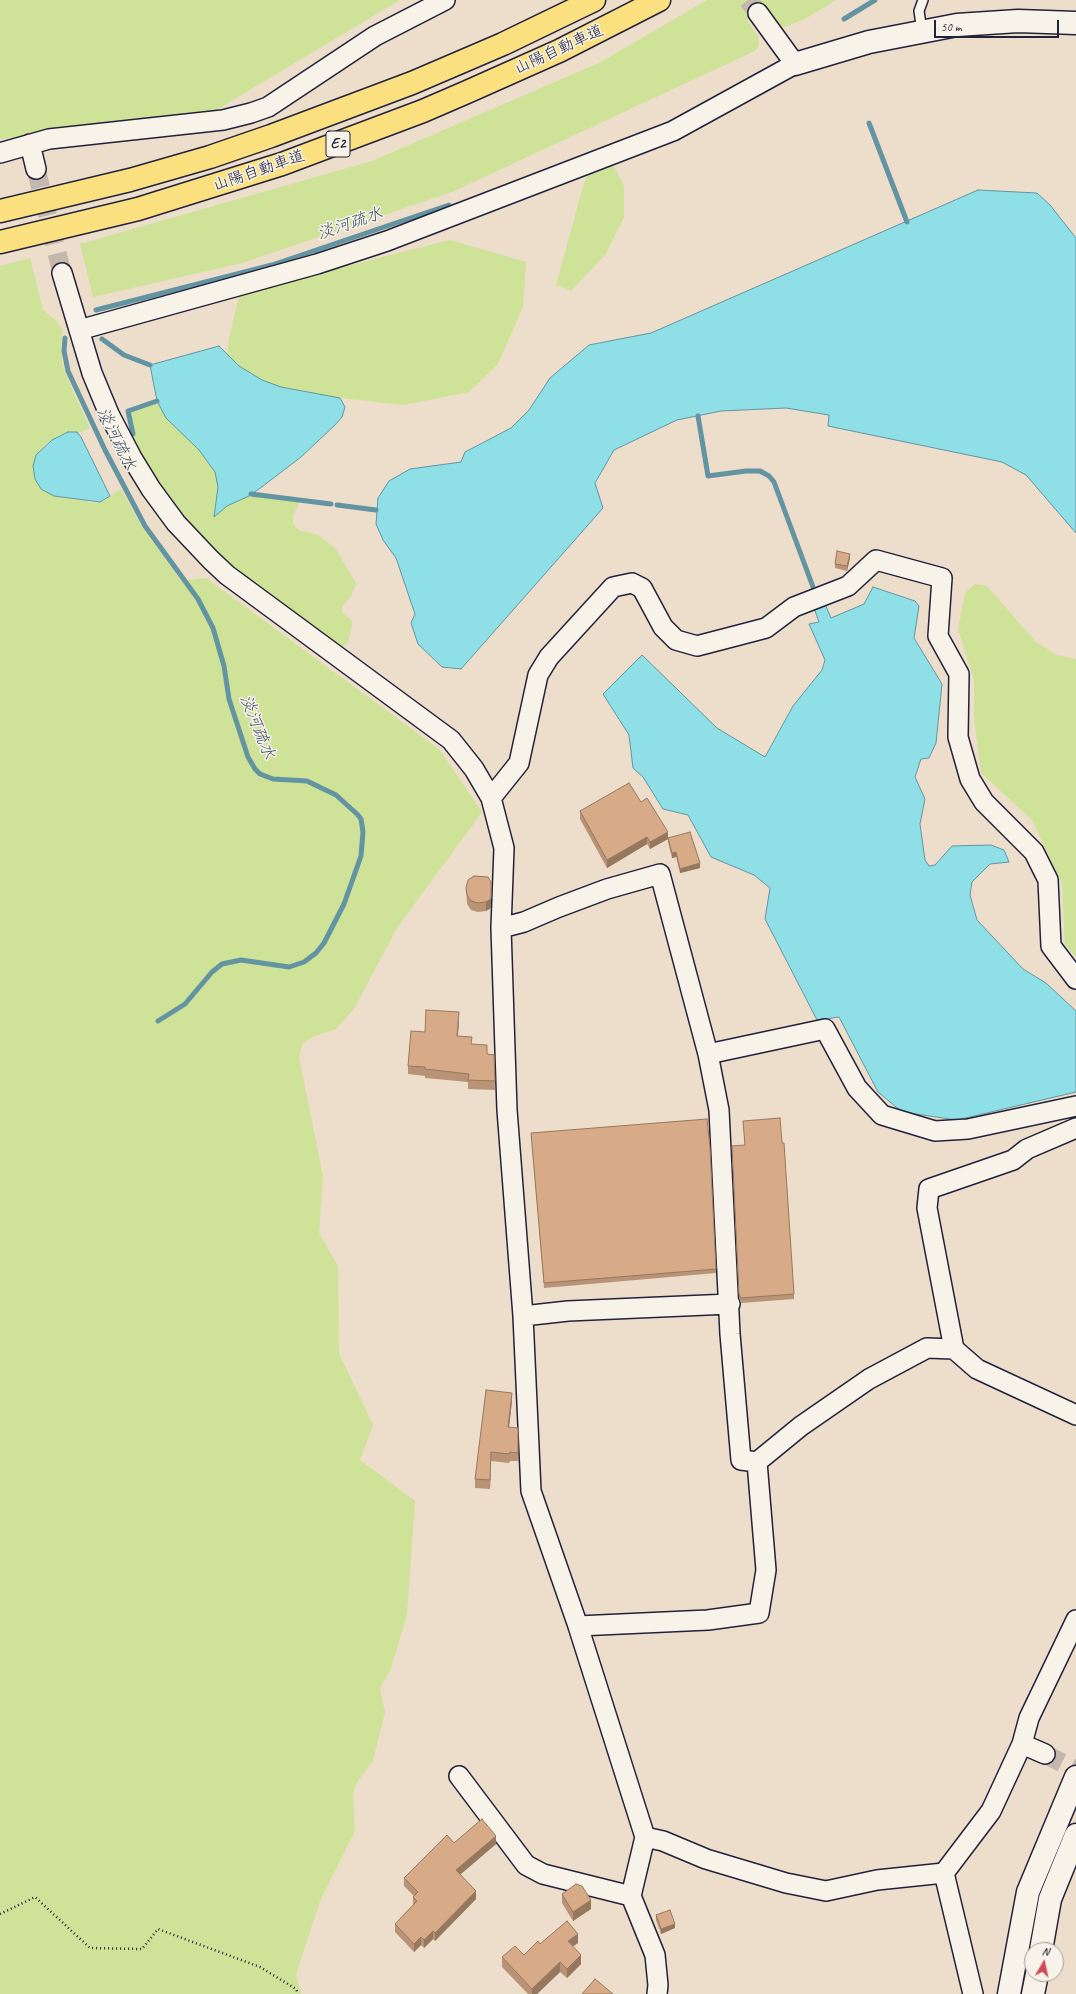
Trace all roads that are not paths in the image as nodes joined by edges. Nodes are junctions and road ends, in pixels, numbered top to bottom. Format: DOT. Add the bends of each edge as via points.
graph roads {
  1 [pos="445,0"];
  2 [pos="594,0"];
  3 [pos="660,0"];
  4 [pos="923,0"];
  5 [pos="758,13"];
  6 [pos="1076,23"];
  7 [pos="922,31"];
  8 [pos="795,64"];
  9 [pos="30,144"];
  10 [pos="0,153"];
  11 [pos="36,169"];
  12 [pos="0,211"];
  13 [pos="0,242"];
  14 [pos="62,273"];
  15 [pos="79,330"];
  16 [pos="491,798"];
  17 [pos="501,928"];
  18 [pos="1076,979"];
  19 [pos="708,1054"];
  20 [pos="1076,1106"];
  21 [pos="1076,1128"];
  22 [pos="730,1304"];
  23 [pos="524,1316"];
  24 [pos="954,1349"];
  25 [pos="1076,1415"];
  26 [pos="757,1462"];
  27 [pos="1076,1620"];
  28 [pos="578,1626"];
  29 [pos="1022,1744"];
  30 [pos="1044,1754"];
  31 [pos="459,1776"];
  32 [pos="1076,1777"];
  33 [pos="1076,1835"];
  34 [pos="645,1837"];
  35 [pos="944,1873"];
  36 [pos="632,1896"];
  37 [pos="1042,1942"];
  38 [pos="1035,1982"];
  39 [pos="971,1993"];
  40 [pos="657,1994"];
  41 [pos="1009,1994"];
  42 [pos="1033,1994"];
  1 -- 9 [label="street" via="375,36 268,106 251,113 223,120 69,136"];
  2 -- 12 [label="highway, 山陽自動車道 / E2" via="425,78 271,136 130,180"];
  3 -- 13 [label="highway, 山陽自動車道 / E2" via="559,51 468,92 329,147 146,207"];
  4 -- 7 [label="lane" via="919,11"];
  5 -- 8 [label="street"];
  6 -- 7 [label="street" via="997,21"];
  7 -- 8 [label="street" via="869,42"];
  8 -- 15 [label="street" via="673,131 387,241 286,273"];
  9 -- 10 [label="street"];
  9 -- 11 [label="street"];
  14 -- 15 [label="street"];
  15 -- 16 [label="street" via="98,390 122,440 151,489 176,523 227,575 451,740 474,769"];
  16 -- 17 [label="street" via="504,848"];
  16 -- 18 [label="street" via="519,763 538,675 549,657 613,587 632,583 642,588 663,627 676,640 697,646 766,628 794,607 848,586 876,560 942,578 938,636 959,674 958,737 970,779 984,802 1034,852 1048,880 1051,946"];
  17 -- 19 [label="street" via="524,922 607,889 660,874"];
  17 -- 23 [label="street" via="507,1110"];
  19 -- 20 [label="street" via="825,1029 857,1088 882,1115 935,1131 968,1129"];
  19 -- 22 [label="street" via="719,1110"];
  21 -- 24 [label="street" via="1027,1148 1013,1160 929,1189 926,1208"];
  22 -- 23 [label="street" via="568,1310"];
  22 -- 26 [label="street" via="730,1334 741,1460"];
  23 -- 28 [label="street" via="531,1491"];
  24 -- 25 [label="street" via="978,1369"];
  24 -- 26 [label="street" via="927,1348 869,1379 801,1426"];
  26 -- 28 [label="street" via="766,1570 759,1613 708,1620"];
  27 -- 29 [label="street" via="1029,1718"];
  28 -- 34 [label="street"];
  29 -- 30 [label="street"];
  29 -- 35 [label="street" via="991,1811"];
  31 -- 36 [label="street" via="526,1864 543,1874"];
  32 -- 41 [label="street" via="1028,1892"];
  33 -- 37 [label="street" via="1050,1900"];
  34 -- 35 [label="street" via="706,1859 826,1891 878,1880"];
  34 -- 36 [label="street"];
  35 -- 39 [label="street"];
  36 -- 40 [label="street" via="656,1955"];
  38 -- 42 [label="street"];
}
